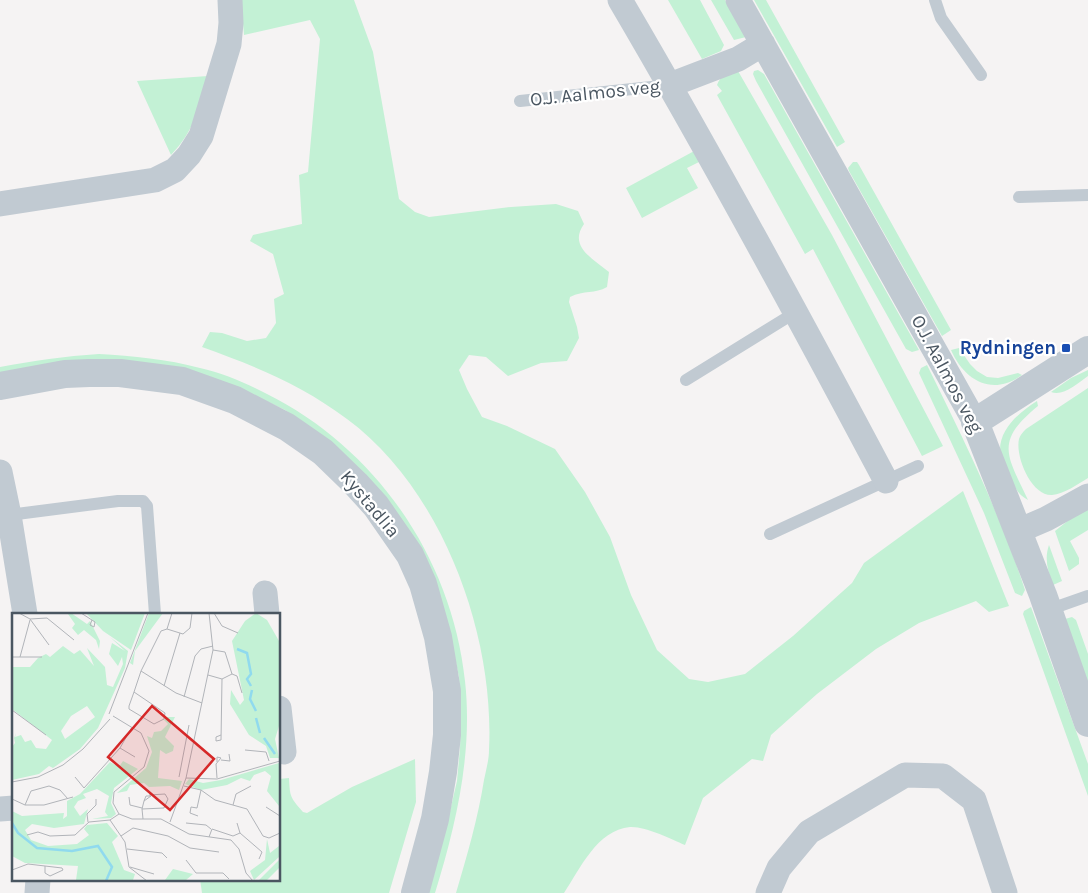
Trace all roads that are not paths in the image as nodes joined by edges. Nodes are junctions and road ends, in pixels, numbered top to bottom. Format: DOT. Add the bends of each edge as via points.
graph roads {
  1 [pos="230,0"];
  2 [pos="620,0"];
  3 [pos="738,0"];
  4 [pos="935,0"];
  5 [pos="763,44"];
  6 [pos="982,75"];
  7 [pos="670,85"];
  8 [pos="520,101"];
  9 [pos="1088,195"];
  10 [pos="1019,197"];
  11 [pos="0,204"];
  12 [pos="796,312"];
  13 [pos="1088,350"];
  14 [pos="686,380"];
  15 [pos="0,386"];
  16 [pos="975,422"];
  17 [pos="918,466"];
  18 [pos="886,481"];
  19 [pos="1,482"];
  20 [pos="1088,496"];
  21 [pos="10,515"];
  22 [pos="1018,531"];
  23 [pos="770,534"];
  24 [pos="1088,596"];
  25 [pos="1048,610"];
  26 [pos="25,613"];
  27 [pos="155,613"];
  28 [pos="280,717"];
  29 [pos="1088,723"];
  30 [pos="284,752"];
  31 [pos="38,880"];
  32 [pos="38,893"];
  33 [pos="415,893"];
  34 [pos="768,893"];
  35 [pos="1005,893"];
  1 -- 11 [label="street" via="228,44 202,136 175,170 155,180"];
  2 -- 7 [label="street, O.J. Aalmos veg"];
  3 -- 5 [label="street, O.J. Aalmos veg"];
  4 -- 6 [label="lane" via="941,18"];
  5 -- 7 [label="street, O.J. Aalmos veg" via="738,59"];
  5 -- 16 [label="street, O.J. Aalmos veg"];
  7 -- 8 [label="lane, O.J. Aalmos veg"];
  7 -- 12 [label="street, O.J. Aalmos veg"];
  9 -- 10 [label="lane"];
  12 -- 14 [label="lane"];
  12 -- 18 [label="street, O.J. Aalmos veg"];
  13 -- 16 [label="street"];
  15 -- 33 [label="street, Kystadlia" via="89,373 120,373 182,381 235,400 287,427 323,452 376,506 410,555 423,584 438,637 447,691 444,772"];
  16 -- 22 [label="street, O.J. Aalmos veg"];
  17 -- 18 [label="lane"];
  18 -- 23 [label="lane"];
  19 -- 21 [label="street"];
  20 -- 22 [label="street"];
  21 -- 26 [label="street"];
  21 -- 27 [label="lane" via="143,500 147,506"];
  22 -- 25 [label="street, O.J. Aalmos veg"];
  24 -- 25 [label="lane"];
  25 -- 29 [label="street, O.J. Aalmos veg"];
  28 -- 30 [label="street"];
  31 -- 32 [label="street"];
  34 -- 35 [label="street" via="779,868 809,832 905,775 943,776 974,800"];
}
